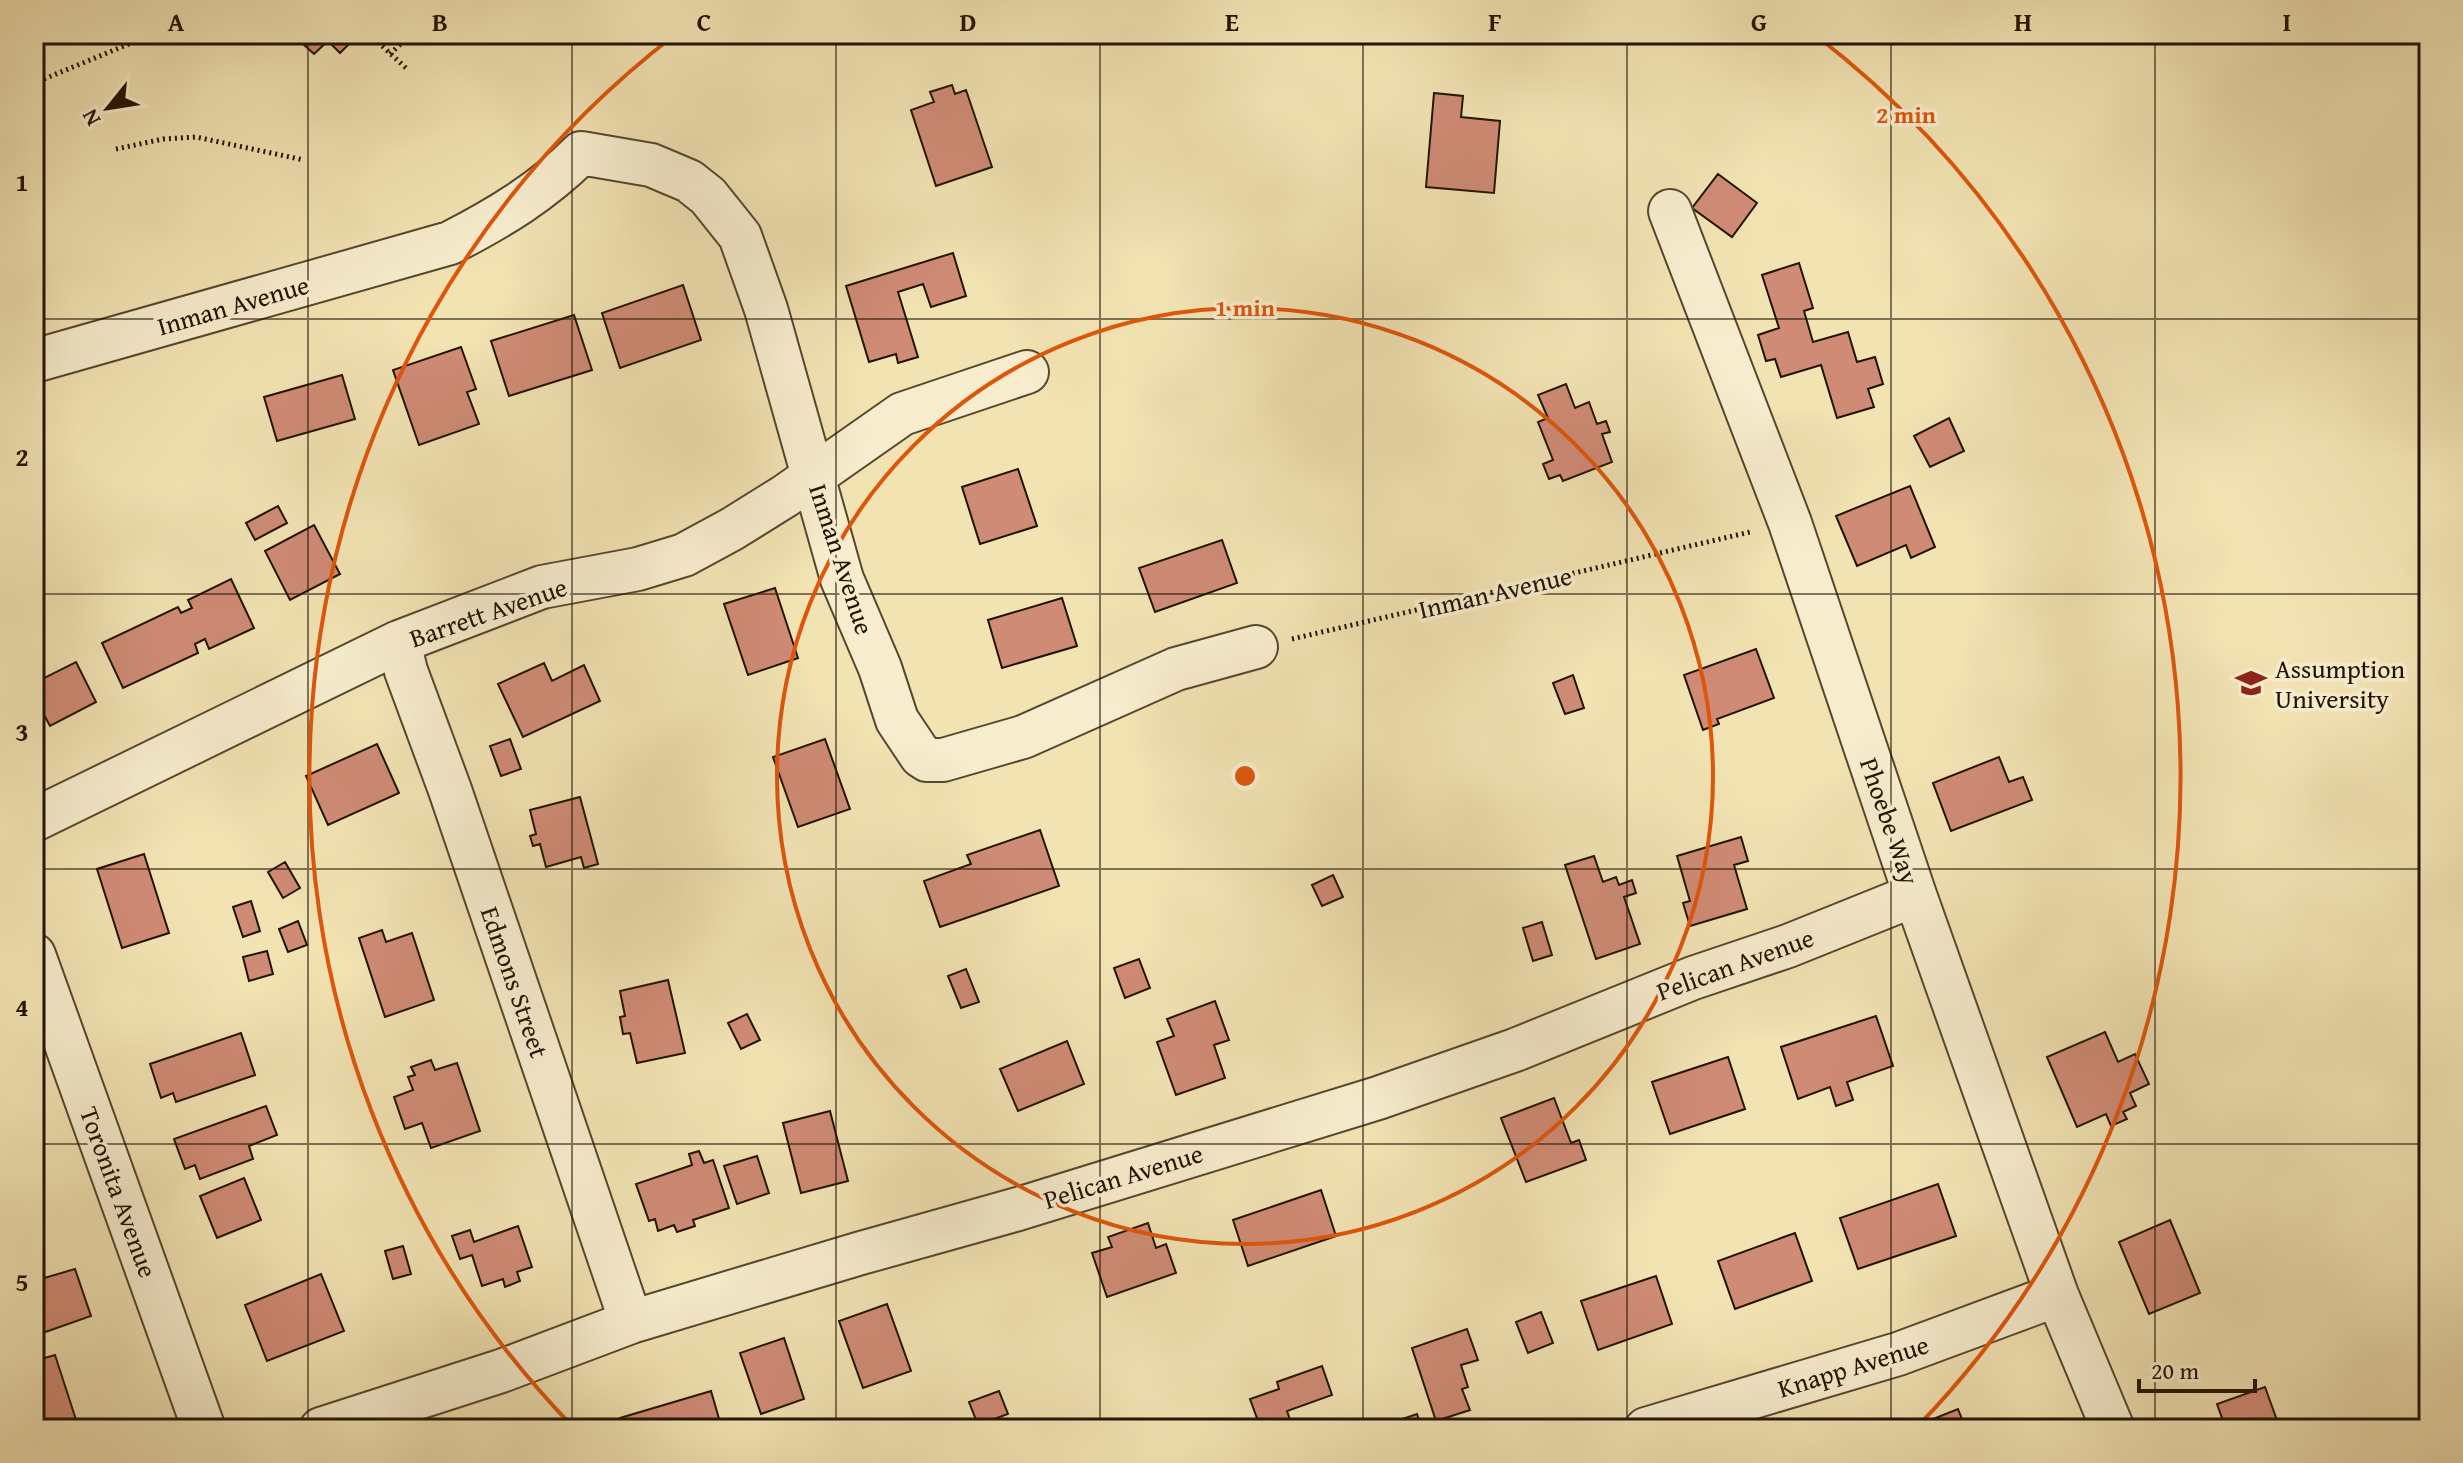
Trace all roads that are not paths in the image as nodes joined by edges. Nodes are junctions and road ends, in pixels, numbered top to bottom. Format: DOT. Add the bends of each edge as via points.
graph roads {
  1 [pos="1670,211"];
  2 [pos="34,361"];
  3 [pos="1027,372"];
  4 [pos="814,476"];
  5 [pos="399,642"];
  6 [pos="1256,647"];
  7 [pos="34,820"];
  8 [pos="1915,895"];
  9 [pos="34,955"];
  10 [pos="2057,1295"];
  11 [pos="631,1322"];
  12 [pos="204,1429"];
  13 [pos="321,1429"];
  14 [pos="1646,1429"];
  15 [pos="2113,1429"];
  1 -- 8 [label="street, Phoebe Way" via="1790,523"];
  2 -- 4 [label="street, Inman Avenue" via="450,243 520,204 581,153 631,159 689,181 740,236"];
  3 -- 4 [label="street, Barrett Avenue" via="902,414"];
  4 -- 5 [label="street, Barrett Avenue" via="684,555 542,587"];
  4 -- 6 [label="street, Inman Avenue" via="842,579 897,720 927,760 1023,737 1176,669"];
  5 -- 7 [label="street, Barrett Avenue"];
  5 -- 11 [label="street, Edmons Street"];
  8 -- 10 [label="street, Phoebe Way"];
  8 -- 11 [label="street, Pelican Avenue" via="1378,1098"];
  9 -- 12 [label="street, Toronita Avenue"];
  10 -- 14 [label="street, Knapp Avenue" via="1898,1354"];
  10 -- 15 [label="street, Phoebe Way"];
  11 -- 13 [label="street, Pelican Avenue"];
}
